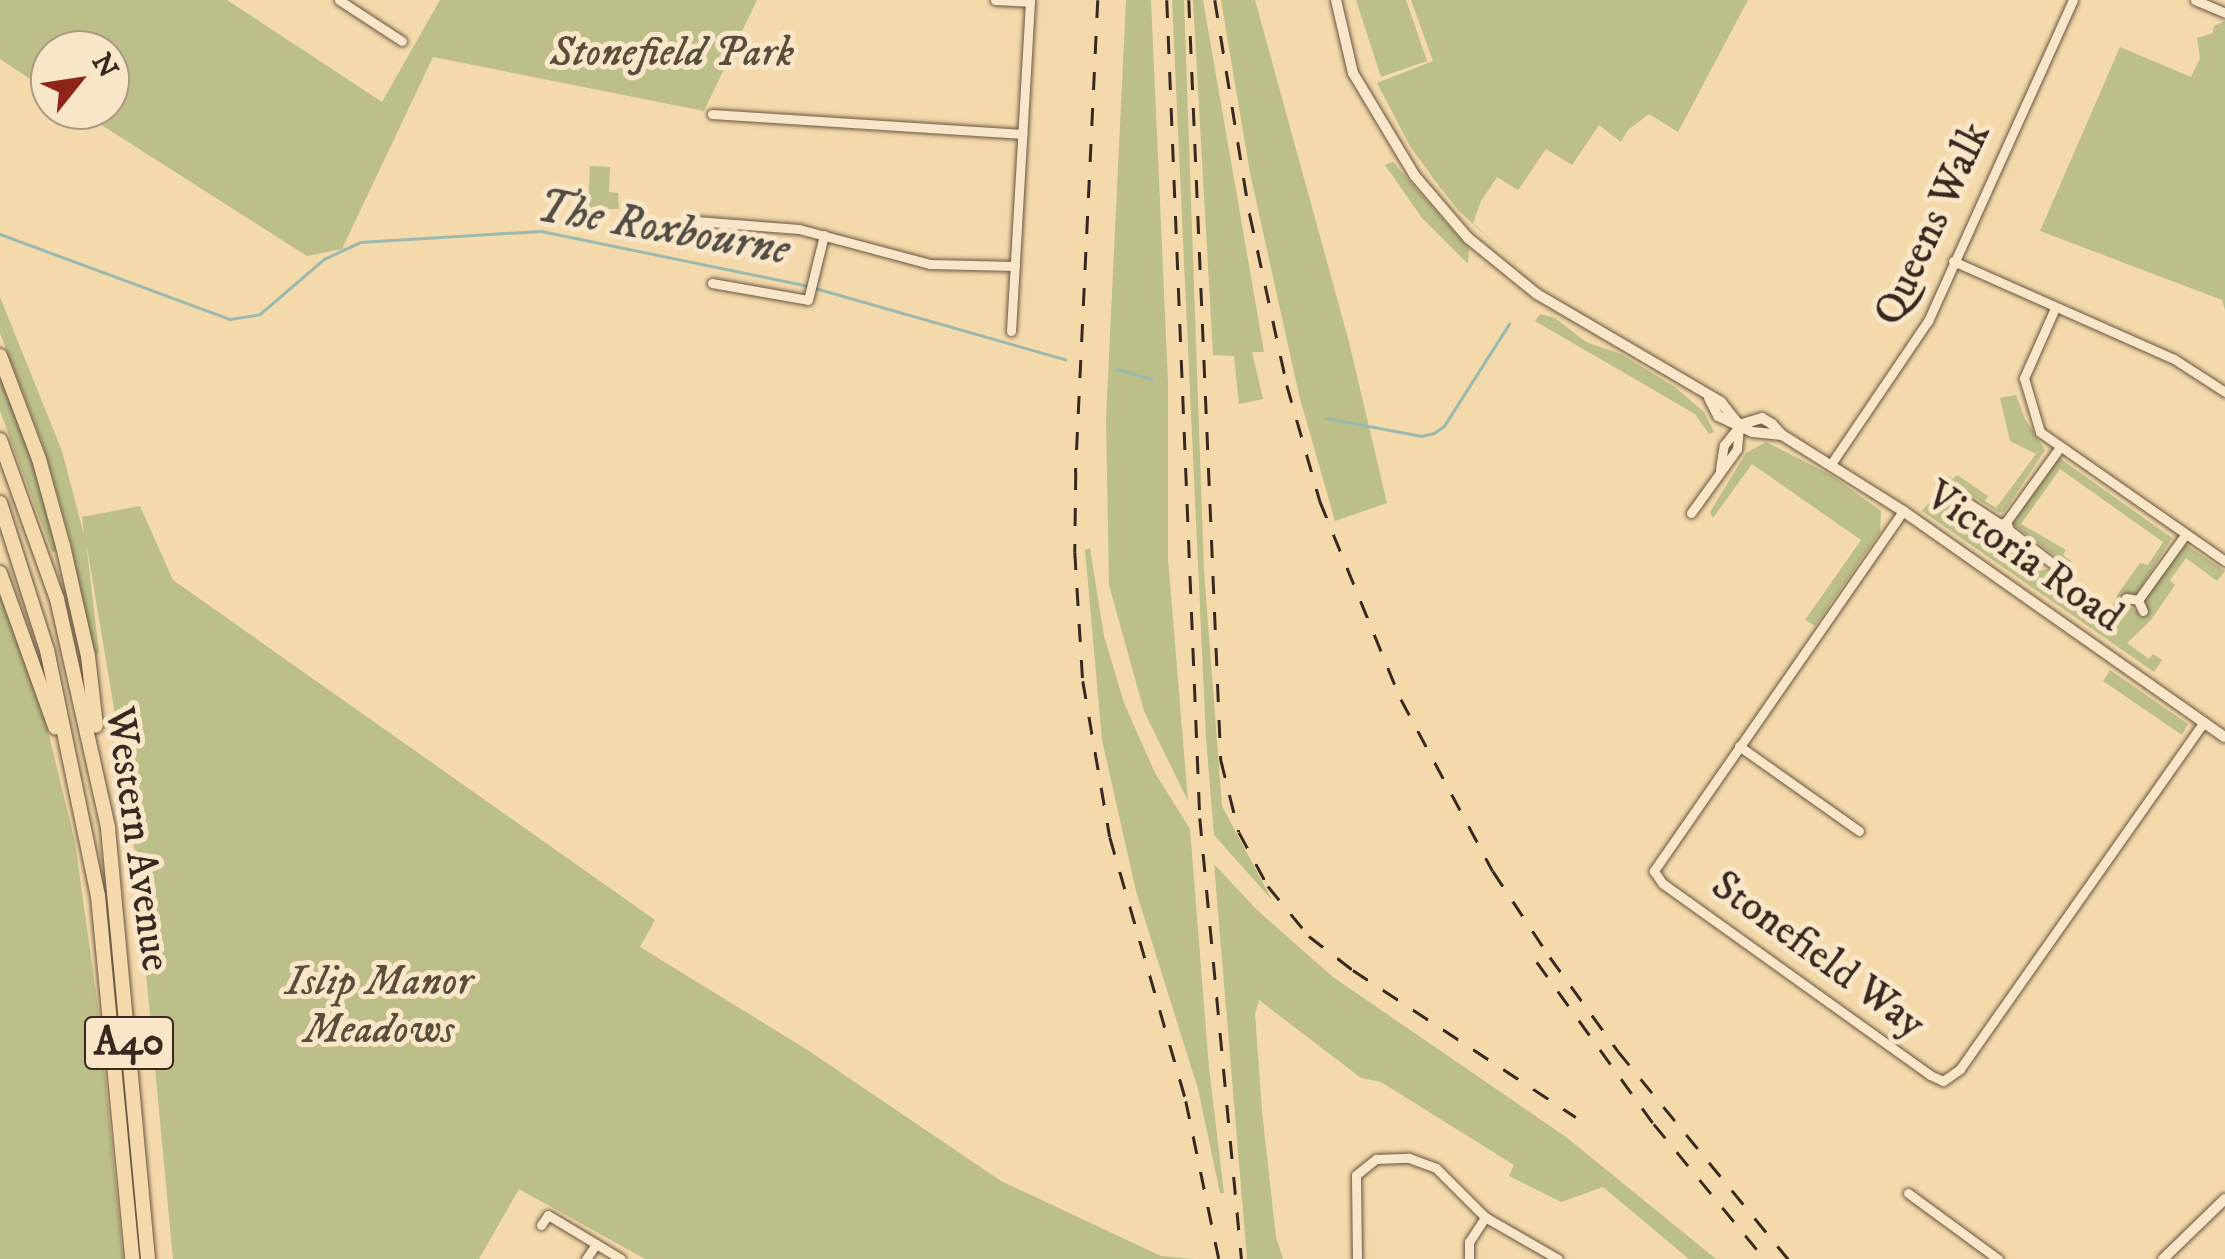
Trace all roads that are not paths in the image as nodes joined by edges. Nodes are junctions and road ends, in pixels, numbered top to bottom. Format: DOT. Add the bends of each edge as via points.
graph roads {
  1 [pos="339,0"];
  2 [pos="995,0"];
  3 [pos="1336,0"];
  4 [pos="2073,0"];
  5 [pos="2195,0"];
  6 [pos="1030,1"];
  7 [pos="2225,13"];
  8 [pos="402,41"];
  9 [pos="712,114"];
  10 [pos="1022,134"];
  11 [pos="696,221"];
  12 [pos="824,235"];
  13 [pos="1952,261"];
  14 [pos="1015,266"];
  15 [pos="712,283"];
  16 [pos="2055,308"];
  17 [pos="1012,331"];
  18 [pos="0,356"];
  19 [pos="2225,392"];
  20 [pos="1740,425"];
  21 [pos="0,440"];
  22 [pos="2060,447"];
  23 [pos="1831,464"];
  24 [pos="1953,492"];
  25 [pos="0,503"];
  26 [pos="1903,511"];
  27 [pos="1691,513"];
  28 [pos="2006,522"];
  29 [pos="2185,535"];
  30 [pos="2225,561"];
  31 [pos="2052,563"];
  32 [pos="0,573"];
  33 [pos="2126,598"];
  34 [pos="2138,600"];
  35 [pos="2143,611"];
  36 [pos="2204,722"];
  37 [pos="2225,737"];
  38 [pos="1740,746"];
  39 [pos="108,828"];
  40 [pos="1858,832"];
  41 [pos="88,843"];
  42 [pos="1908,1193"];
  43 [pos="2225,1199"];
  44 [pos="1485,1218"];
  45 [pos="541,1225"];
  46 [pos="596,1244"];
  47 [pos="132,1259"];
  48 [pos="148,1259"];
  49 [pos="586,1259"];
  50 [pos="621,1259"];
  51 [pos="1357,1259"];
  52 [pos="1469,1259"];
  53 [pos="1558,1259"];
  54 [pos="1998,1259"];
  55 [pos="2163,1259"];
  1 -- 8 [label="street"];
  2 -- 6 [label="street"];
  3 -- 20 [label="street, Victoria Road" via="1353,73 1391,141 1454,224 1538,294 1640,351 1709,398 1718,416"];
  4 -- 13 [label="street, Queens Walk"];
  5 -- 7 [label="street"];
  6 -- 10 [label="street"];
  9 -- 10 [label="street"];
  10 -- 14 [label="street"];
  11 -- 12 [label="street"];
  12 -- 14 [label="street" via="930,264"];
  12 -- 15 [label="street" via="808,300"];
  13 -- 16 [label="street"];
  13 -- 23 [label="street, Queens Walk" via="1910,352"];
  14 -- 17 [label="street"];
  16 -- 19 [label="street" via="2174,359"];
  16 -- 22 [label="street" via="2024,378 2040,432"];
  18 -- 39 [label="highway" via="63,546 88,656"];
  20 -- 23 [label="street, Victoria Road" via="1782,435"];
  20 -- 27 [label="street" via="1724,444 1720,472"];
  21 -- 39 [label="highway, Western Avenue / A40" via="57,599"];
  22 -- 28 [label="street"];
  22 -- 29 [label="street"];
  23 -- 26 [label="street, Victoria Road"];
  24 -- 28 [label="street"];
  25 -- 41 [label="highway, Western Avenue / A40" via="47,650"];
  26 -- 36 [label="street, Victoria Road"];
  26 -- 38 [label="street, Stonefield Way"];
  28 -- 31 [label="street"];
  29 -- 30 [label="street"];
  29 -- 34 [label="street"];
  32 -- 41 [label="highway" via="49,706"];
  33 -- 34 [label="street"];
  34 -- 35 [label="street"];
  36 -- 37 [label="street, Victoria Road"];
  36 -- 38 [label="street, Stonefield Way" via="1960,1069 1943,1081 1656,877 1655,864"];
  38 -- 40 [label="street"];
  39 -- 48 [label="highway, Western Avenue / A40"];
  41 -- 47 [label="highway, Western Avenue / A40"];
  42 -- 54 [label="street"];
  43 -- 55 [label="street"];
  44 -- 51 [label="street" via="1436,1168 1409,1158 1376,1159 1353,1184"];
  44 -- 52 [label="street" via="1469,1242"];
  44 -- 53 [label="street"];
  45 -- 46 [label="street" via="548,1214"];
  46 -- 49 [label="street"];
  46 -- 50 [label="street"];
}
